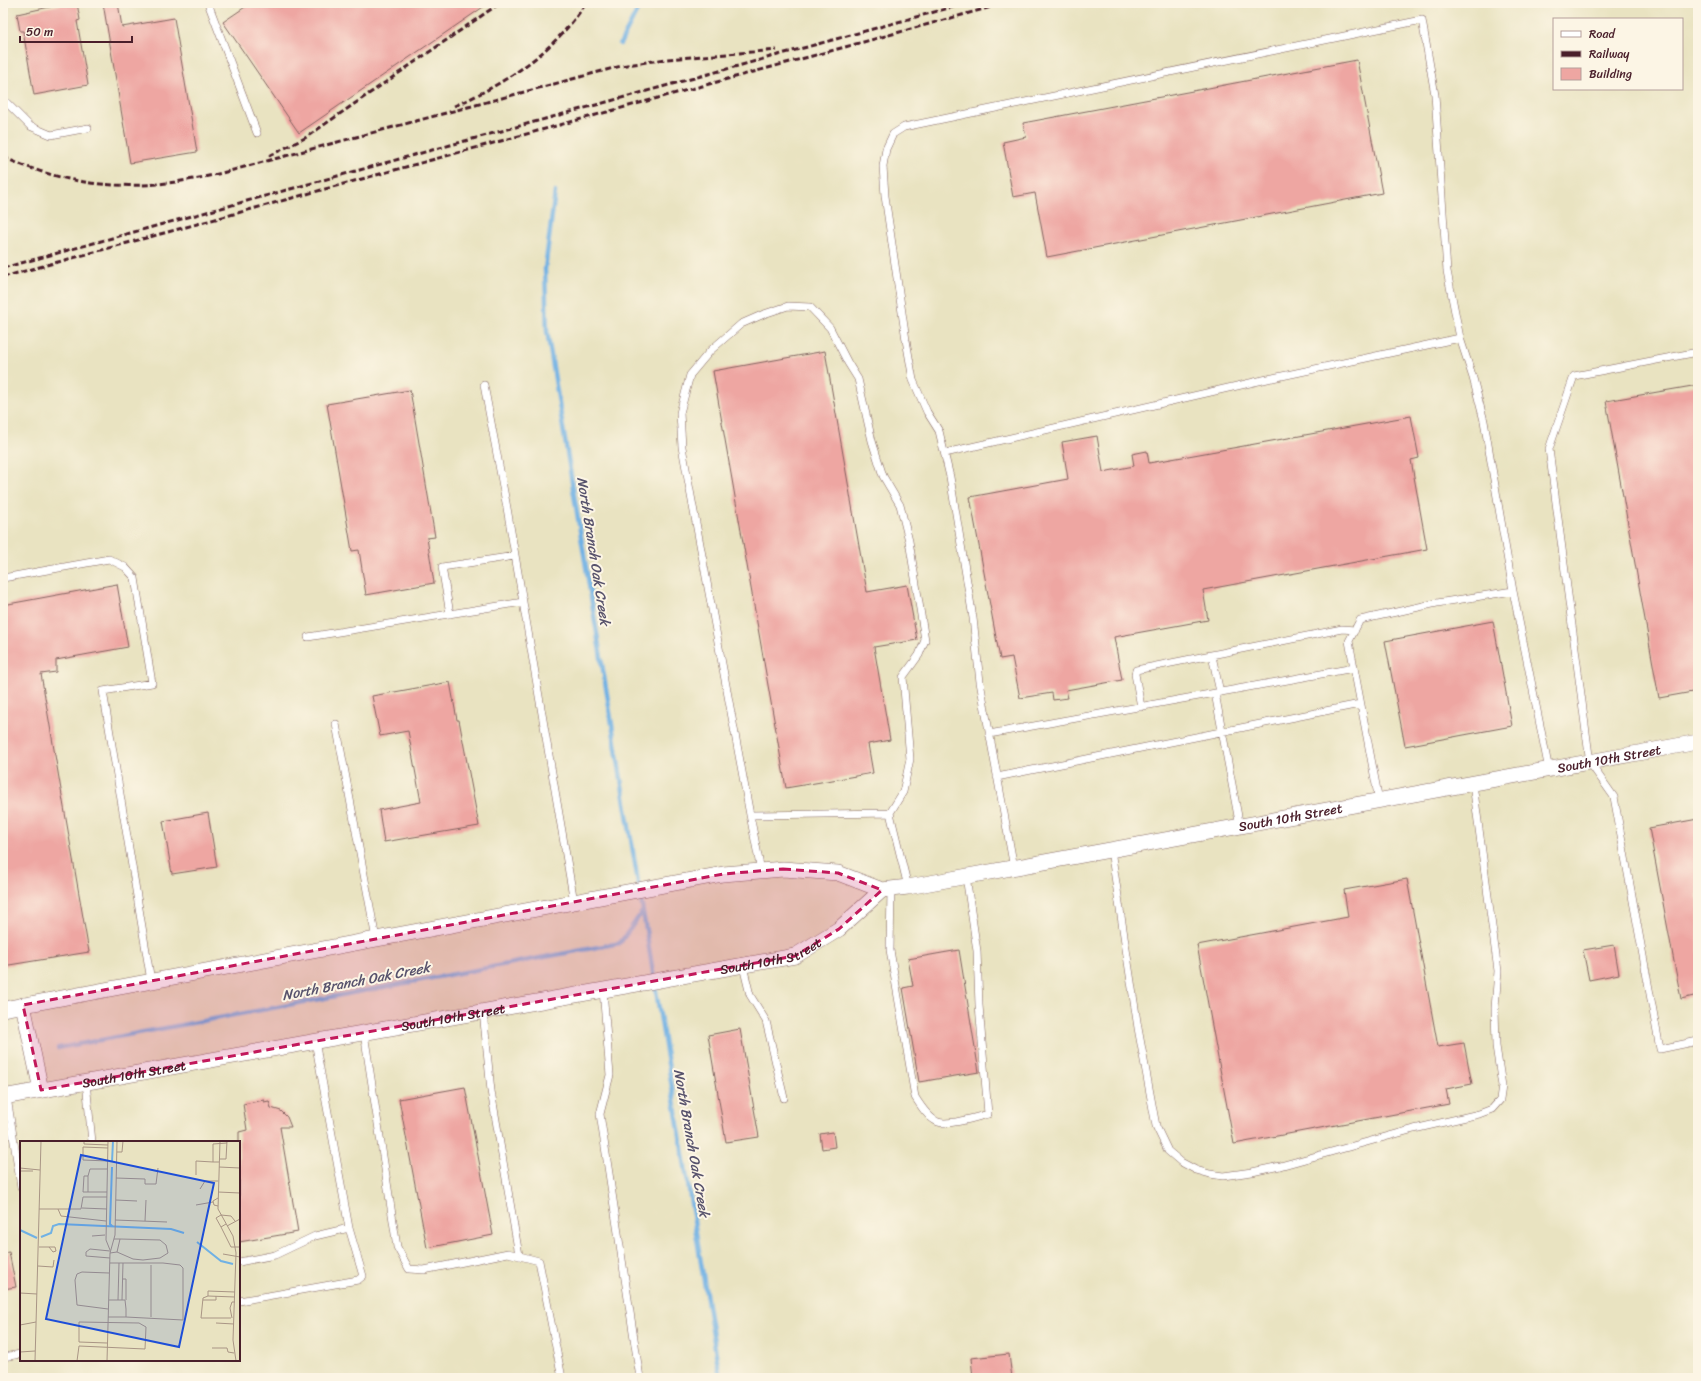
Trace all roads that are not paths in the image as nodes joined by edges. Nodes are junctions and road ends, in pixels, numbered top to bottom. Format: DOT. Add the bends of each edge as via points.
graph roads {
  1 [pos="208,3"];
  2 [pos="3,99"];
  3 [pos="88,128"];
  4 [pos="257,133"];
  5 [pos="1460,338"];
  6 [pos="1698,352"];
  7 [pos="484,386"];
  8 [pos="945,453"];
  9 [pos="515,556"];
  10 [pos="3,578"];
  11 [pos="1513,591"];
  12 [pos="523,602"];
  13 [pos="450,614"];
  14 [pos="1355,630"];
  15 [pos="308,636"];
  16 [pos="1212,656"];
  17 [pos="1354,668"];
  18 [pos="1218,693"];
  19 [pos="1360,704"];
  20 [pos="1141,706"];
  21 [pos="336,724"];
  22 [pos="1222,732"];
  23 [pos="988,734"];
  24 [pos="1698,742"];
  25 [pos="1590,763"];
  26 [pos="1549,770"];
  27 [pos="997,777"];
  28 [pos="1473,784"];
  29 [pos="1379,801"];
  30 [pos="890,813"];
  31 [pos="750,815"];
  32 [pos="1240,826"];
  33 [pos="1112,850"];
  34 [pos="1014,868"];
  35 [pos="761,871"];
  36 [pos="966,876"];
  37 [pos="908,887"];
  38 [pos="886,889"];
  39 [pos="574,902"];
  40 [pos="376,940"];
  41 [pos="743,966"];
  42 [pos="151,981"];
  43 [pos="603,990"];
  44 [pos="23,1005"];
  45 [pos="3,1009"];
  46 [pos="483,1012"];
  47 [pos="364,1033"];
  48 [pos="315,1041"];
  49 [pos="1698,1041"];
  50 [pos="86,1082"];
  51 [pos="41,1090"];
  52 [pos="5,1097"];
  53 [pos="784,1098"];
  54 [pos="92,1141"];
  55 [pos="20,1181"];
  56 [pos="349,1228"];
  57 [pos="519,1255"];
  58 [pos="240,1262"];
  59 [pos="240,1301"];
  60 [pos="20,1354"];
  61 [pos="3,1357"];
  62 [pos="562,1378"];
  63 [pos="640,1378"];
  1 -- 4 [label="lane"];
  2 -- 3 [label="lane" via="30,126 51,135"];
  5 -- 8 [label="lane"];
  5 -- 8 [label="lane" via="1448,271 1435,95 1422,20 904,127 893,134 886,149 883,166 885,196 913,380 927,412 939,431"];
  5 -- 11 [label="lane" via="1474,378 1484,421"];
  6 -- 25 [label="lane" via="1574,376 1548,449"];
  7 -- 9 [label="lane"];
  8 -- 23 [label="lane" via="972,610"];
  9 -- 12 [label="lane"];
  9 -- 13 [label="lane" via="442,567"];
  10 -- 42 [label="lane" via="109,559 125,567 135,578 152,683 103,691"];
  11 -- 14 [label="lane" via="1437,603 1360,620"];
  11 -- 26 [label="lane"];
  12 -- 13 [label="lane"];
  12 -- 39 [label="lane"];
  13 -- 15 [label="lane"];
  14 -- 16 [label="lane" via="1342,629"];
  14 -- 17 [label="lane" via="1349,641"];
  16 -- 18 [label="lane"];
  16 -- 20 [label="lane" via="1136,670"];
  17 -- 18 [label="lane"];
  17 -- 19 [label="lane"];
  18 -- 20 [label="lane"];
  18 -- 22 [label="lane"];
  19 -- 22 [label="lane"];
  19 -- 29 [label="lane"];
  20 -- 23 [label="lane"];
  21 -- 40 [label="lane"];
  22 -- 27 [label="lane"];
  22 -- 32 [label="lane"];
  23 -- 27 [label="lane"];
  24 -- 25 [label="street, South 10th Street"];
  25 -- 26 [label="street, South 10th Street"];
  25 -- 49 [label="lane" via="1614,796 1660,1049"];
  26 -- 28 [label="street, South 10th Street"];
  27 -- 34 [label="lane"];
  28 -- 29 [label="street, South 10th Street"];
  28 -- 33 [label="lane" via="1498,971 1495,1008 1496,1046 1502,1086 1500,1100 1492,1109 1479,1114 1252,1172 1223,1176 1196,1170 1168,1151 1156,1126 1138,1028"];
  29 -- 32 [label="street, South 10th Street"];
  30 -- 31 [label="lane"];
  30 -- 31 [label="lane" via="903,792 910,759 903,677 919,655 925,640 909,541 900,505 883,476 858,379 830,328 810,307 788,306 741,324 711,350 690,375 680,413 682,446"];
  30 -- 37 [label="lane"];
  31 -- 35 [label="lane"];
  32 -- 33 [label="street, South 10th Street"];
  33 -- 34 [label="street, South 10th Street"];
  34 -- 36 [label="street, South 10th Street"];
  35 -- 38 [label="street, South 10th Street" via="783,869 838,873"];
  35 -- 39 [label="street, South 10th Street" via="724,874"];
  36 -- 37 [label="street, South 10th Street"];
  36 -- 38 [label="lane" via="977,951 988,1114 956,1122 938,1122 924,1111 915,1097 890,950"];
  37 -- 38 [label="street, South 10th Street"];
  38 -- 41 [label="street, South 10th Street" via="839,929 795,956"];
  39 -- 40 [label="street, South 10th Street"];
  40 -- 42 [label="street, South 10th Street"];
  41 -- 43 [label="street, South 10th Street"];
  41 -- 53 [label="lane" via="750,995 766,1022"];
  42 -- 44 [label="street, South 10th Street"];
  43 -- 46 [label="street, South 10th Street"];
  43 -- 63 [label="lane" via="610,1076 600,1114"];
  44 -- 45 [label="street, South 10th Street"];
  44 -- 51 [label="street"];
  46 -- 47 [label="street, South 10th Street"];
  46 -- 57 [label="lane" via="491,1091"];
  47 -- 48 [label="street, South 10th Street"];
  47 -- 57 [label="lane" via="397,1247 409,1269 424,1270 508,1253"];
  48 -- 50 [label="street, South 10th Street"];
  48 -- 56 [label="lane"];
  50 -- 51 [label="street, South 10th Street"];
  50 -- 54 [label="lane"];
  51 -- 52 [label="street, South 10th Street"];
  52 -- 55 [label="lane"];
  56 -- 58 [label="lane" via="315,1236 275,1255"];
  56 -- 59 [label="lane" via="363,1276 358,1280"];
  57 -- 62 [label="lane" via="539,1261"];
  60 -- 61 [label="lane"];
}
